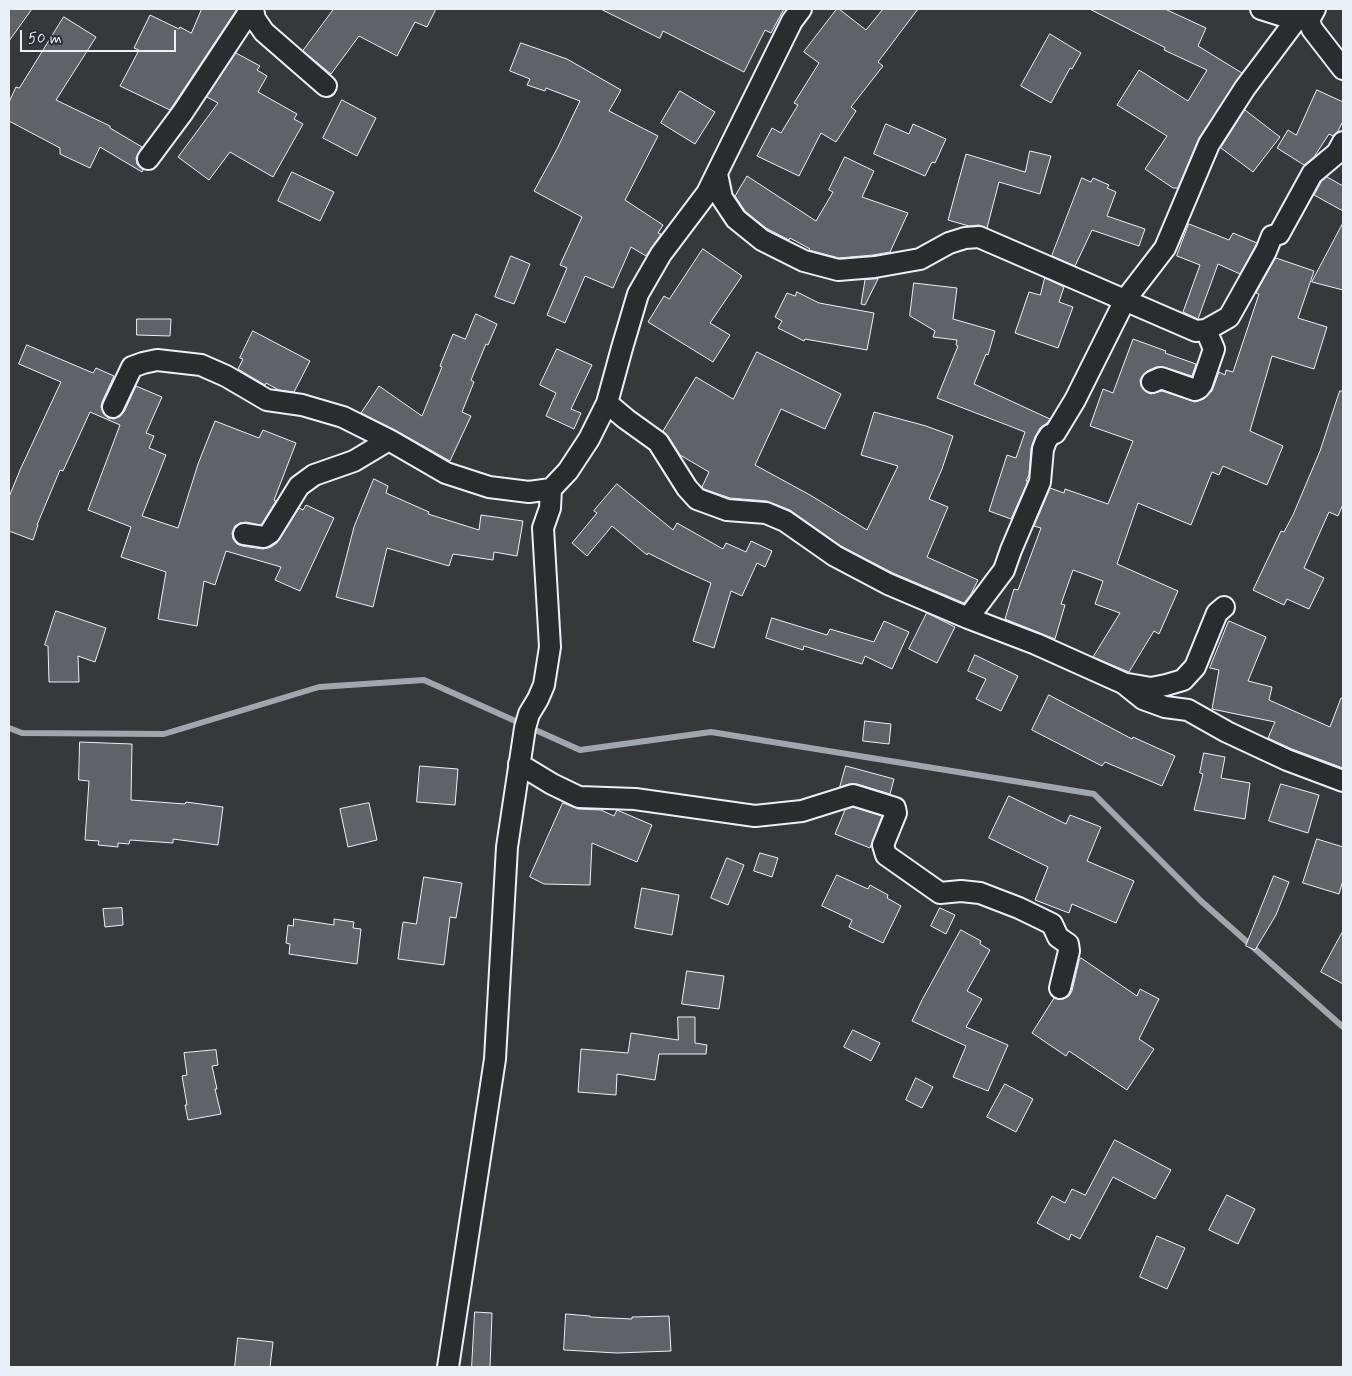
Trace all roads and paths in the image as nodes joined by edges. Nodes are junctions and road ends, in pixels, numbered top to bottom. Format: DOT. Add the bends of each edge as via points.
graph roads {
  1 [pos="252,9"];
  2 [pos="801,9"];
  3 [pos="1261,9"];
  4 [pos="1307,16"];
  5 [pos="1343,69"];
  6 [pos="326,86"];
  7 [pos="1343,142"];
  8 [pos="148,159"];
  9 [pos="717,174"];
  10 [pos="1125,300"];
  11 [pos="1206,330"];
  12 [pos="1152,382"];
  13 [pos="607,403"];
  14 [pos="113,407"];
  15 [pos="389,440"];
  16 [pos="551,490"];
  17 [pos="244,534"];
  18 [pos="1224,607"];
  19 [pos="968,618"];
  20 [pos="1123,683"];
  21 [pos="519,764"];
  22 [pos="1343,781"];
  23 [pos="1060,988"];
  24 [pos="448,1367"];
  1 -- 6 [label="street" via="264,32"];
  1 -- 8 [label="street"];
  2 -- 9 [label="street" via="792,21"];
  3 -- 4 [label="street"];
  4 -- 5 [label="street" via="1312,29"];
  4 -- 10 [label="street" via="1246,88 1209,144 1165,248"];
  7 -- 11 [label="street" via="1337,153 1312,174 1280,234 1272,236 1229,317"];
  9 -- 10 [label="street" via="722,198 736,219 762,240 804,261 838,270 875,267 920,259 949,243 979,237"];
  9 -- 13 [label="street" via="707,193 661,254 638,294"];
  10 -- 11 [label="street" via="1196,331"];
  10 -- 19 [label="street" via="1075,400 1055,433 1046,441 1040,482 1004,570"];
  11 -- 12 [label="street" via="1214,349 1199,388 1195,390 1161,378"];
  13 -- 16 [label="street" via="574,463"];
  13 -- 19 [label="street" via="658,442 697,499 727,510 766,513 785,521 835,556 888,584"];
  14 -- 15 [label="street" via="132,368 157,360 200,365 267,400 302,405 343,417"];
  15 -- 16 [label="street" via="446,474 489,487 529,492"];
  15 -- 17 [label="street" via="354,461 314,475 299,486 270,533 264,537"];
  16 -- 21 [label="street" via="550,508 543,528 550,647 544,685 524,728"];
  18 -- 20 [label="street" via="1218,613 1195,667 1183,680 1151,688"];
  19 -- 20 [label="street"];
  20 -- 22 [label="street" via="1143,699 1188,710 1253,744"];
  21 -- 23 [label="street" via="579,797 635,799 755,816 802,811 853,795 895,808 883,845 886,855 940,893 980,893 1052,924 1058,937 1069,947"];
  21 -- 24 [label="street" via="507,847 495,1059"];
}
